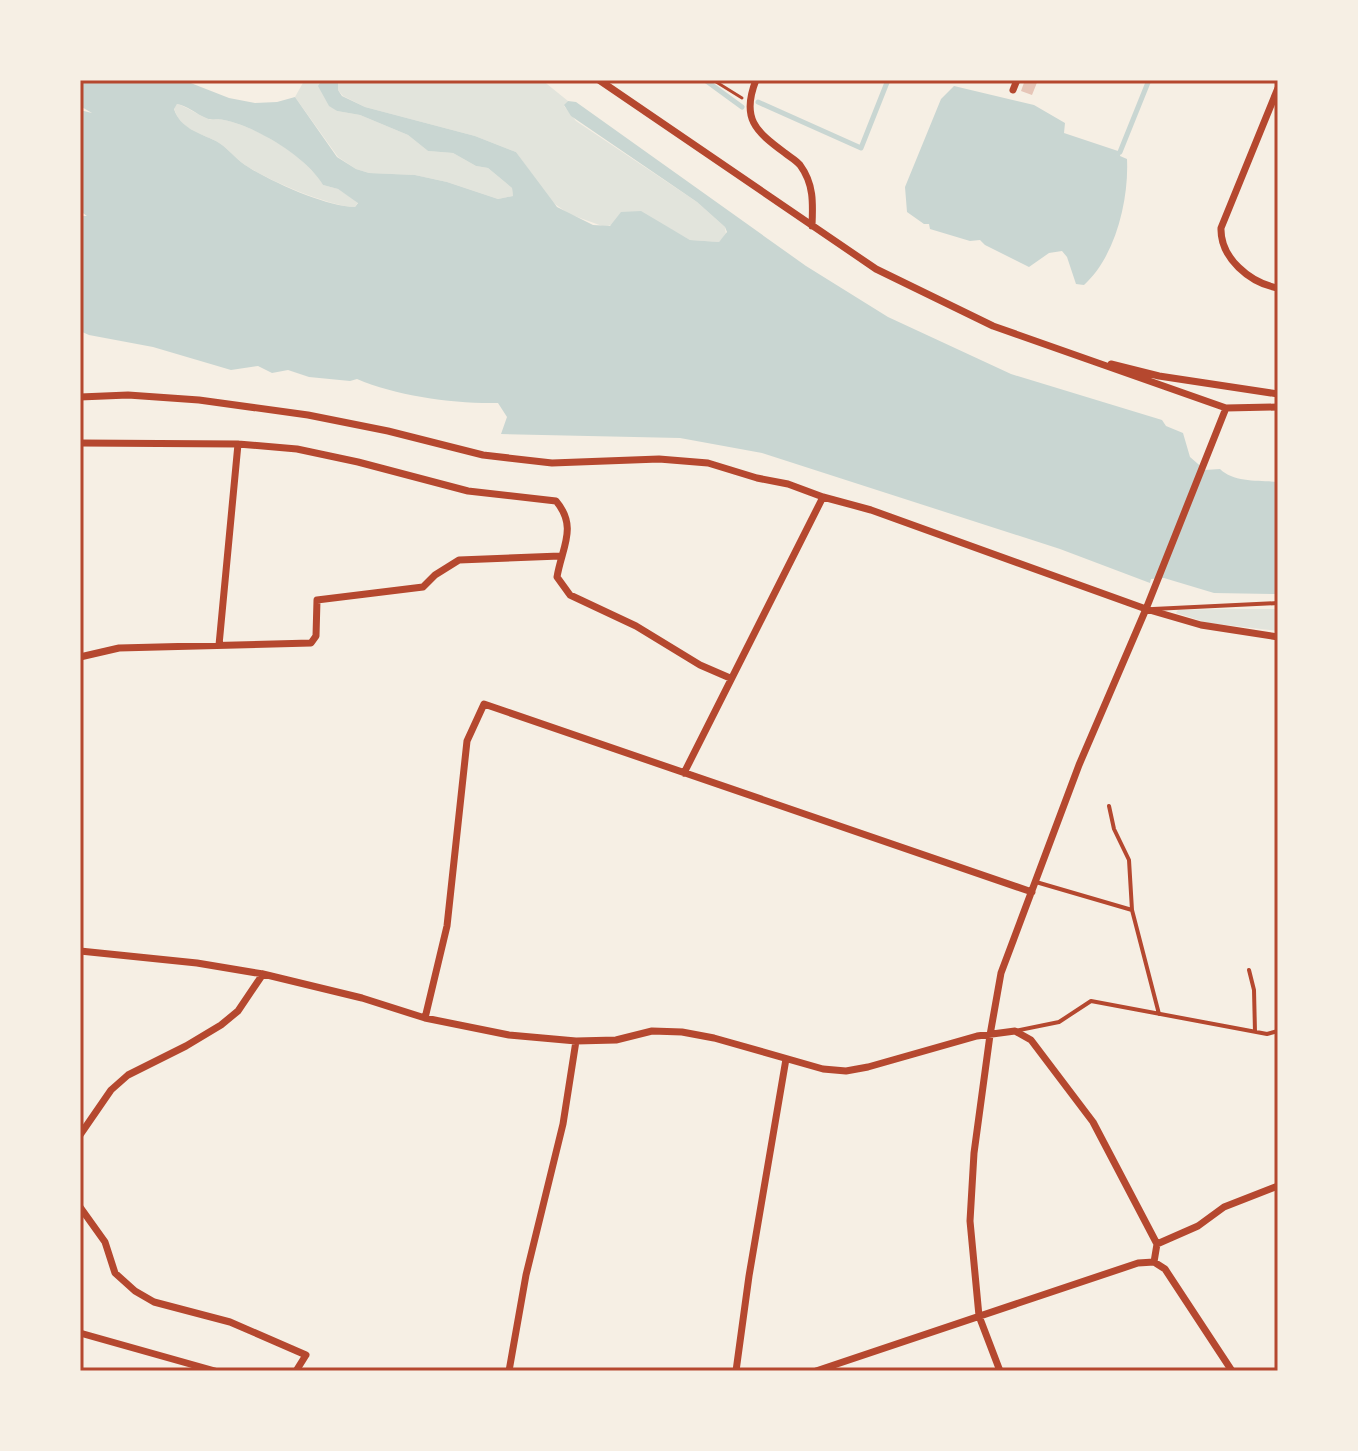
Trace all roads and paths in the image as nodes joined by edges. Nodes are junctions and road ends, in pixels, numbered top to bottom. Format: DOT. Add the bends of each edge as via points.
graph roads {
  1 [pos="599,80"];
  2 [pos="713,80"];
  3 [pos="756,80"];
  4 [pos="1017,80"];
  5 [pos="1278,88"];
  6 [pos="1013,90"];
  7 [pos="749,102"];
  8 [pos="812,226"];
  9 [pos="1278,288"];
  10 [pos="1061,351"];
  11 [pos="1278,394"];
  12 [pos="80,397"];
  13 [pos="1278,407"];
  14 [pos="1226,408"];
  15 [pos="80,443"];
  16 [pos="238,444"];
  17 [pos="823,497"];
  18 [pos="560,556"];
  19 [pos="1278,603"];
  20 [pos="1146,609"];
  21 [pos="1278,637"];
  22 [pos="219,645"];
  23 [pos="80,657"];
  24 [pos="730,678"];
  25 [pos="684,773"];
  26 [pos="1109,806"];
  27 [pos="1036,882"];
  28 [pos="1032,892"];
  29 [pos="1132,910"];
  30 [pos="80,951"];
  31 [pos="1249,970"];
  32 [pos="263,974"];
  33 [pos="1159,1014"];
  34 [pos="425,1018"];
  35 [pos="1015,1031"];
  36 [pos="1278,1031"];
  37 [pos="1255,1032"];
  38 [pos="990,1035"];
  39 [pos="576,1041"];
  40 [pos="786,1059"];
  41 [pos="80,1135"];
  42 [pos="1278,1186"];
  43 [pos="80,1207"];
  44 [pos="1157,1244"];
  45 [pos="1154,1262"];
  46 [pos="979,1316"];
  47 [pos="80,1333"];
  48 [pos="215,1371"];
  49 [pos="296,1371"];
  50 [pos="509,1371"];
  51 [pos="736,1371"];
  52 [pos="816,1371"];
  53 [pos="1000,1371"];
  54 [pos="1232,1371"];
  1 -- 8 [label="street"];
  2 -- 7 [label="path"];
  3 -- 7 [label="street"];
  4 -- 6 [label="street"];
  5 -- 9 [label="street" via="1221,239 1245,275"];
  7 -- 8 [label="street" via="752,121 763,136 800,164 814,192"];
  8 -- 10 [label="street" via="876,269 993,326"];
  10 -- 11 [label="street" via="1159,376"];
  10 -- 14 [label="street"];
  12 -- 17 [label="street" via="199,400 308,415 483,455 538,461 708,463"];
  13 -- 14 [label="street"];
  14 -- 20 [label="street"];
  15 -- 16 [label="street"];
  16 -- 18 [label="street" via="312,452 468,491 556,501 567,514"];
  16 -- 22 [label="street"];
  17 -- 20 [label="street"];
  17 -- 24 [label="street"];
  18 -- 22 [label="street" via="459,560 423,587 317,600 311,643"];
  18 -- 24 [label="street" via="557,577 570,595"];
  19 -- 20 [label="lane"];
  20 -- 21 [label="street" via="1201,625"];
  20 -- 27 [label="street"];
  22 -- 23 [label="street" via="119,648"];
  24 -- 25 [label="street"];
  25 -- 28 [label="street"];
  25 -- 34 [label="street" via="484,704 467,741 447,926"];
  26 -- 29 [label="lane" via="1129,860"];
  27 -- 28 [label="street"];
  27 -- 29 [label="lane"];
  28 -- 38 [label="street" via="1001,973"];
  29 -- 33 [label="lane"];
  30 -- 32 [label="street"];
  31 -- 37 [label="lane"];
  32 -- 34 [label="street"];
  32 -- 41 [label="street" via="238,1011 221,1025 138,1069 111,1090"];
  33 -- 35 [label="lane" via="1091,1001 1059,1022"];
  33 -- 37 [label="lane"];
  34 -- 39 [label="street" via="509,1035"];
  35 -- 38 [label="street"];
  35 -- 44 [label="street" via="1031,1040 1093,1122"];
  36 -- 37 [label="lane"];
  38 -- 40 [label="street" via="846,1071"];
  38 -- 46 [label="street" via="971,1194"];
  39 -- 40 [label="street" via="682,1032"];
  39 -- 50 [label="street"];
  40 -- 51 [label="street"];
  42 -- 44 [label="street" via="1224,1207 1198,1226"];
  43 -- 49 [label="street" via="105,1242 115,1273 135,1291 154,1302 230,1322 306,1355"];
  44 -- 45 [label="street"];
  45 -- 46 [label="street"];
  45 -- 54 [label="street" via="1165,1269"];
  46 -- 52 [label="street"];
  46 -- 53 [label="street"];
  47 -- 48 [label="street"];
}
